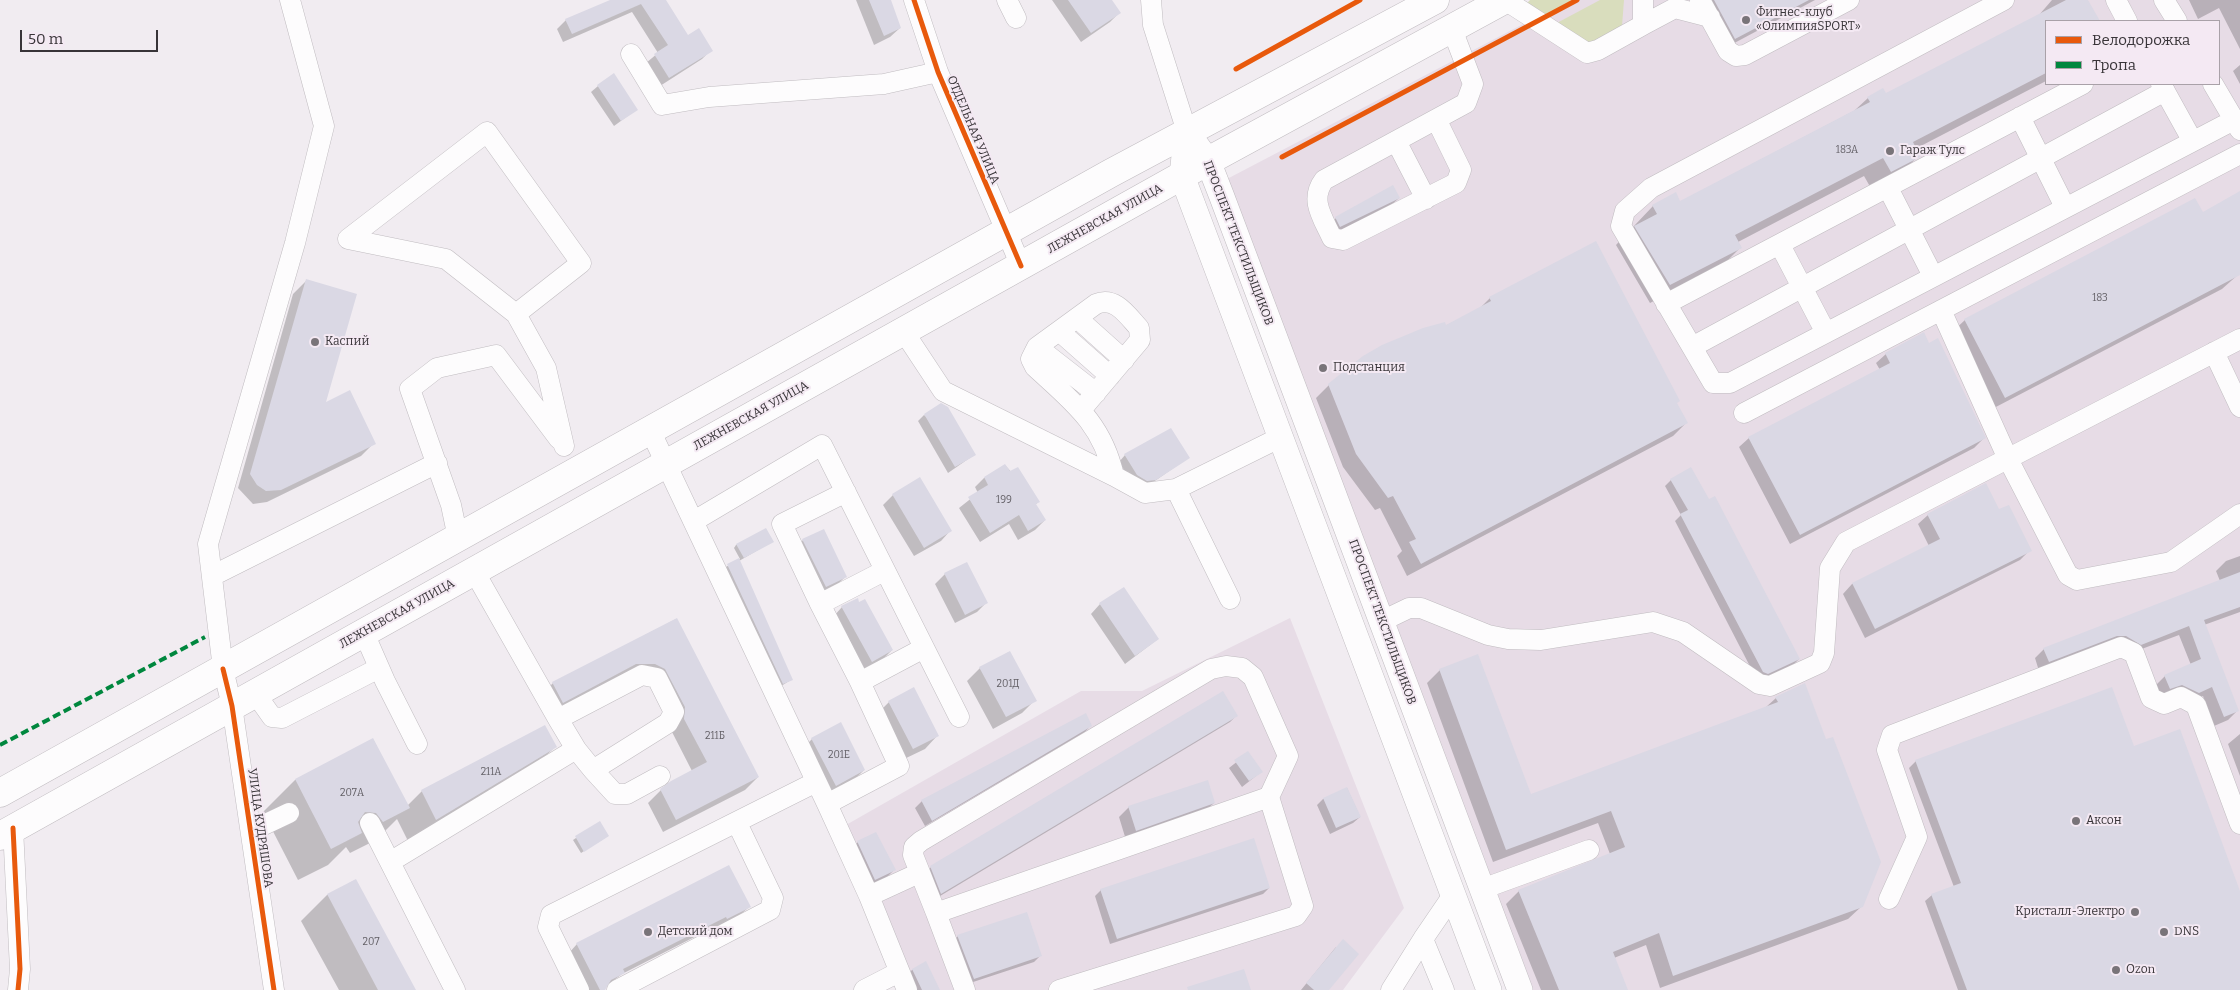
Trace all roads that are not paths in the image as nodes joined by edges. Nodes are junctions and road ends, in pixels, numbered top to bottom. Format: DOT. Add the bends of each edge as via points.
graph roads {
  1 [pos="290,0"];
  2 [pos="914,0"];
  3 [pos="1007,0"];
  4 [pos="1135,0"];
  5 [pos="1151,0"];
  6 [pos="1435,0"];
  7 [pos="1504,0"];
  8 [pos="1642,0"];
  9 [pos="1849,0"];
  10 [pos="2004,0"];
  11 [pos="2116,0"];
  12 [pos="2164,0"];
  13 [pos="1705,9"];
  14 [pos="1016,18"];
  15 [pos="2126,20"];
  16 [pos="2176,20"];
  17 [pos="1152,24"];
  18 [pos="1643,25"];
  19 [pos="1452,29"];
  20 [pos="631,54"];
  21 [pos="938,72"];
  22 [pos="2081,85"];
  23 [pos="2214,85"];
  24 [pos="2163,87"];
  25 [pos="2020,117"];
  26 [pos="1437,121"];
  27 [pos="2237,125"];
  28 [pos="1187,132"];
  29 [pos="2192,140"];
  30 [pos="1396,141"];
  31 [pos="2240,154"];
  32 [pos="2041,158"];
  33 [pos="1208,161"];
  34 [pos="1182,176"];
  35 [pos="1888,188"];
  36 [pos="1426,199"];
  37 [pos="2065,207"];
  38 [pos="1910,229"];
  39 [pos="1005,234"];
  40 [pos="1780,245"];
  41 [pos="1020,266"];
  42 [pos="1933,276"];
  43 [pos="1802,287"];
  44 [pos="1666,304"];
  45 [pos="1942,310"];
  46 [pos="516,314"];
  47 [pos="1077,318"];
  48 [pos="1059,331"];
  49 [pos="904,332"];
  50 [pos="1826,333"];
  51 [pos="2240,339"];
  52 [pos="1037,347"];
  53 [pos="1692,348"];
  54 [pos="2214,352"];
  55 [pos="1124,360"];
  56 [pos="1110,376"];
  57 [pos="1096,393"];
  58 [pos="2240,407"];
  59 [pos="1082,410"];
  60 [pos="1744,413"];
  61 [pos="650,430"];
  62 [pos="1281,437"];
  63 [pos="564,446"];
  64 [pos="2008,460"];
  65 [pos="437,462"];
  66 [pos="666,463"];
  67 [pos="579,470"];
  68 [pos="1114,476"];
  69 [pos="1176,489"];
  70 [pos="846,492"];
  71 [pos="2240,514"];
  72 [pos="694,521"];
  73 [pos="458,538"];
  74 [pos="474,571"];
  75 [pos="884,571"];
  76 [pos="212,576"];
  77 [pos="1230,599"];
  78 [pos="820,604"];
  79 [pos="1382,620"];
  80 [pos="364,633"];
  81 [pos="924,648"];
  82 [pos="380,668"];
  83 [pos="223,669"];
  84 [pos="860,682"];
  85 [pos="243,700"];
  86 [pos="959,716"];
  87 [pos="558,719"];
  88 [pos="417,744"];
  89 [pos="576,750"];
  90 [pos="593,770"];
  91 [pos="660,776"];
  92 [pos="816,782"];
  93 [pos="0,793"];
  94 [pos="1270,797"];
  95 [pos="827,804"];
  96 [pos="289,813"];
  97 [pos="737,823"];
  98 [pos="370,824"];
  99 [pos="2240,824"];
  100 [pos="7,832"];
  101 [pos="251,832"];
  102 [pos="1589,850"];
  103 [pos="390,862"];
  104 [pos="919,873"];
  105 [pos="1482,889"];
  106 [pos="1453,895"];
  107 [pos="869,896"];
  108 [pos="1889,899"];
  109 [pos="936,913"];
  110 [pos="1423,938"];
  111 [pos="899,972"];
  112 [pos="18,990"];
  113 [pos="274,990"];
  114 [pos="455,990"];
  115 [pos="579,990"];
  116 [pos="617,990"];
  117 [pos="864,990"];
  118 [pos="907,990"];
  119 [pos="965,990"];
  120 [pos="1059,990"];
  121 [pos="1391,990"];
  122 [pos="1444,990"];
  123 [pos="1489,990"];
  124 [pos="1520,990"];
  1 -- 76 [label="street, УЛИЦА КУДРЯШОВА" via="324,126 292,252 208,544"];
  2 -- 21 [label="street, ОТДЕЛЬНАЯ УЛИЦА"];
  3 -- 14 [label="street"];
  4 -- 17 [label="street"];
  5 -- 17 [label="street"];
  6 -- 28 [label="highway"];
  7 -- 18 [label="street" via="1587,52 1598,50"];
  7 -- 19 [label="highway, ЛЕЖНЕВСКАЯ УЛИЦА"];
  8 -- 18 [label="street"];
  9 -- 13 [label="street" via="1745,55 1736,56 1728,51"];
  10 -- 44 [label="street" via="1651,188 1625,211 1621,226"];
  11 -- 15 [label="street"];
  12 -- 16 [label="street"];
  13 -- 18 [label="street" via="1675,8"];
  17 -- 28 [label="street"];
  19 -- 26 [label="street" via="1473,84 1466,103"];
  19 -- 33 [label="highway, ЛЕЖНЕВСКАЯ УЛИЦА"];
  20 -- 21 [label="street" via="662,105 709,97 884,84"];
  21 -- 39 [label="street, ОТДЕЛЬНАЯ УЛИЦА"];
  22 -- 25 [label="street"];
  23 -- 27 [label="street"];
  24 -- 29 [label="street"];
  24 -- 32 [label="street"];
  25 -- 32 [label="street"];
  25 -- 35 [label="street"];
  26 -- 30 [label="street"];
  26 -- 36 [label="street" via="1461,170 1456,183"];
  27 -- 29 [label="street"];
  28 -- 33 [label="main road, ПРОСПЕКТ ТЕКСТИЛЬЩИКОВ"];
  28 -- 34 [label="main road, ПРОСПЕКТ ТЕКСТИЛЬЩИКОВ"];
  28 -- 39 [label="highway"];
  29 -- 37 [label="street"];
  30 -- 36 [label="street"];
  30 -- 36 [label="street" via="1331,174 1319,186 1317,204 1332,238 1343,240"];
  31 -- 45 [label="street"];
  32 -- 37 [label="street"];
  32 -- 38 [label="street"];
  33 -- 34 [label="highway, ЛЕЖНЕВСКАЯ УЛИЦА"];
  33 -- 79 [label="main road, ПРОСПЕКТ ТЕКСТИЛЬЩИКОВ"];
  34 -- 41 [label="highway, ЛЕЖНЕВСКАЯ УЛИЦА"];
  34 -- 62 [label="main road, ПРОСПЕКТ ТЕКСТИЛЬЩИКОВ"];
  35 -- 38 [label="street"];
  35 -- 40 [label="street"];
  37 -- 42 [label="street"];
  38 -- 42 [label="street"];
  38 -- 43 [label="street"];
  39 -- 41 [label="street, ОТДЕЛЬНАЯ УЛИЦА"];
  39 -- 61 [label="highway"];
  40 -- 43 [label="street"];
  40 -- 44 [label="street"];
  41 -- 49 [label="highway, ЛЕЖНЕВСКАЯ УЛИЦА"];
  42 -- 50 [label="street"];
  43 -- 50 [label="street"];
  43 -- 53 [label="street"];
  44 -- 53 [label="street"];
  45 -- 60 [label="street"];
  45 -- 64 [label="street"];
  46 -- 46 [label="street" via="446,259 348,239 487,132 581,263"];
  46 -- 63 [label="street" via="546,368"];
  47 -- 48 [label="street"];
  47 -- 55 [label="street"];
  47 -- 55 [label="street" via="1104,301 1115,303 1139,328 1140,340"];
  48 -- 52 [label="street"];
  48 -- 56 [label="street"];
  49 -- 66 [label="highway, ЛЕЖНЕВСКАЯ УЛИЦА"];
  49 -- 68 [label="street" via="943,391"];
  50 -- 53 [label="street" via="1722,385 1713,383"];
  51 -- 54 [label="street"];
  52 -- 57 [label="street"];
  52 -- 59 [label="street" via="1031,358 1035,366"];
  54 -- 58 [label="street"];
  54 -- 64 [label="street"];
  55 -- 56 [label="street"];
  56 -- 57 [label="street"];
  57 -- 59 [label="street"];
  59 -- 68 [label="street" via="1098,431 1110,456"];
  61 -- 66 [label="street"];
  61 -- 67 [label="highway"];
  62 -- 69 [label="street"];
  62 -- 106 [label="main road, ПРОСПЕКТ ТЕКСТИЛЬЩИКОВ"];
  63 -- 65 [label="street" via="496,355 437,368 410,389"];
  63 -- 67 [label="street"];
  64 -- 71 [label="street" via="2068,575 2077,580 2171,562"];
  64 -- 79 [label="street" via="1846,542 1830,568 1824,653 1820,663 1770,686 1759,684 1683,632 1653,622 1541,640 1488,635 1421,608 1409,608"];
  65 -- 73 [label="street"];
  65 -- 76 [label="street"];
  66 -- 72 [label="street"];
  66 -- 74 [label="highway, ЛЕЖНЕВСКАЯ УЛИЦА"];
  67 -- 73 [label="highway"];
  68 -- 69 [label="street" via="1145,493"];
  69 -- 77 [label="street"];
  70 -- 72 [label="street" via="822,445"];
  70 -- 75 [label="street"];
  70 -- 78 [label="street" via="782,524"];
  72 -- 92 [label="street"];
  73 -- 83 [label="highway"];
  74 -- 80 [label="highway, ЛЕЖНЕВСКАЯ УЛИЦА"];
  74 -- 87 [label="street"];
  75 -- 78 [label="street"];
  75 -- 81 [label="street"];
  76 -- 83 [label="street, УЛИЦА КУДРЯШОВА"];
  78 -- 84 [label="street"];
  79 -- 105 [label="main road, ПРОСПЕКТ ТЕКСТИЛЬЩИКОВ"];
  80 -- 82 [label="street"];
  80 -- 85 [label="highway, ЛЕЖНЕВСКАЯ УЛИЦА"];
  81 -- 84 [label="street"];
  81 -- 86 [label="street"];
  82 -- 85 [label="street" via="282,718 272,717"];
  82 -- 88 [label="street"];
  83 -- 85 [label="street, УЛИЦА КУДРЯШОВА"];
  83 -- 93 [label="highway"];
  84 -- 95 [label="street" via="899,766"];
  85 -- 100 [label="highway, ЛЕЖНЕВСКАЯ УЛИЦА"];
  85 -- 101 [label="street, УЛИЦА КУДРЯШОВА"];
  87 -- 89 [label="street"];
  87 -- 90 [label="street" via="642,675 658,678 674,712 668,723"];
  89 -- 90 [label="street"];
  89 -- 103 [label="street"];
  90 -- 91 [label="street" via="616,794 627,794"];
  92 -- 95 [label="street"];
  92 -- 97 [label="street"];
  94 -- 104 [label="street" via="1288,756 1253,677 1242,668 1226,666 1211,669 921,841 914,848 913,855"];
  94 -- 109 [label="street"];
  94 -- 120 [label="street" via="1303,906 1296,916"];
  95 -- 107 [label="street"];
  96 -- 101 [label="street"];
  97 -- 115 [label="street" via="551,915 548,927"];
  97 -- 116 [label="street" via="774,898 770,910"];
  98 -- 103 [label="street"];
  99 -- 108 [label="street" via="2196,705 2181,697 2164,704 2151,698 2134,653 2121,647 1892,735 1887,750 1917,837"];
  100 -- 112 [label="street" via="20,969"];
  101 -- 113 [label="street, УЛИЦА КУДРЯШОВА"];
  102 -- 105 [label="street"];
  103 -- 114 [label="street"];
  104 -- 107 [label="street"];
  104 -- 109 [label="street"];
  105 -- 124 [label="main road, ПРОСПЕКТ ТЕКСТИЛЬЩИКОВ"];
  106 -- 110 [label="street"];
  106 -- 123 [label="main road, ПРОСПЕКТ ТЕКСТИЛЬЩИКОВ"];
  107 -- 111 [label="street"];
  109 -- 119 [label="street"];
  110 -- 121 [label="street"];
  110 -- 122 [label="street"];
  111 -- 117 [label="street"];
  111 -- 118 [label="street"];
}
